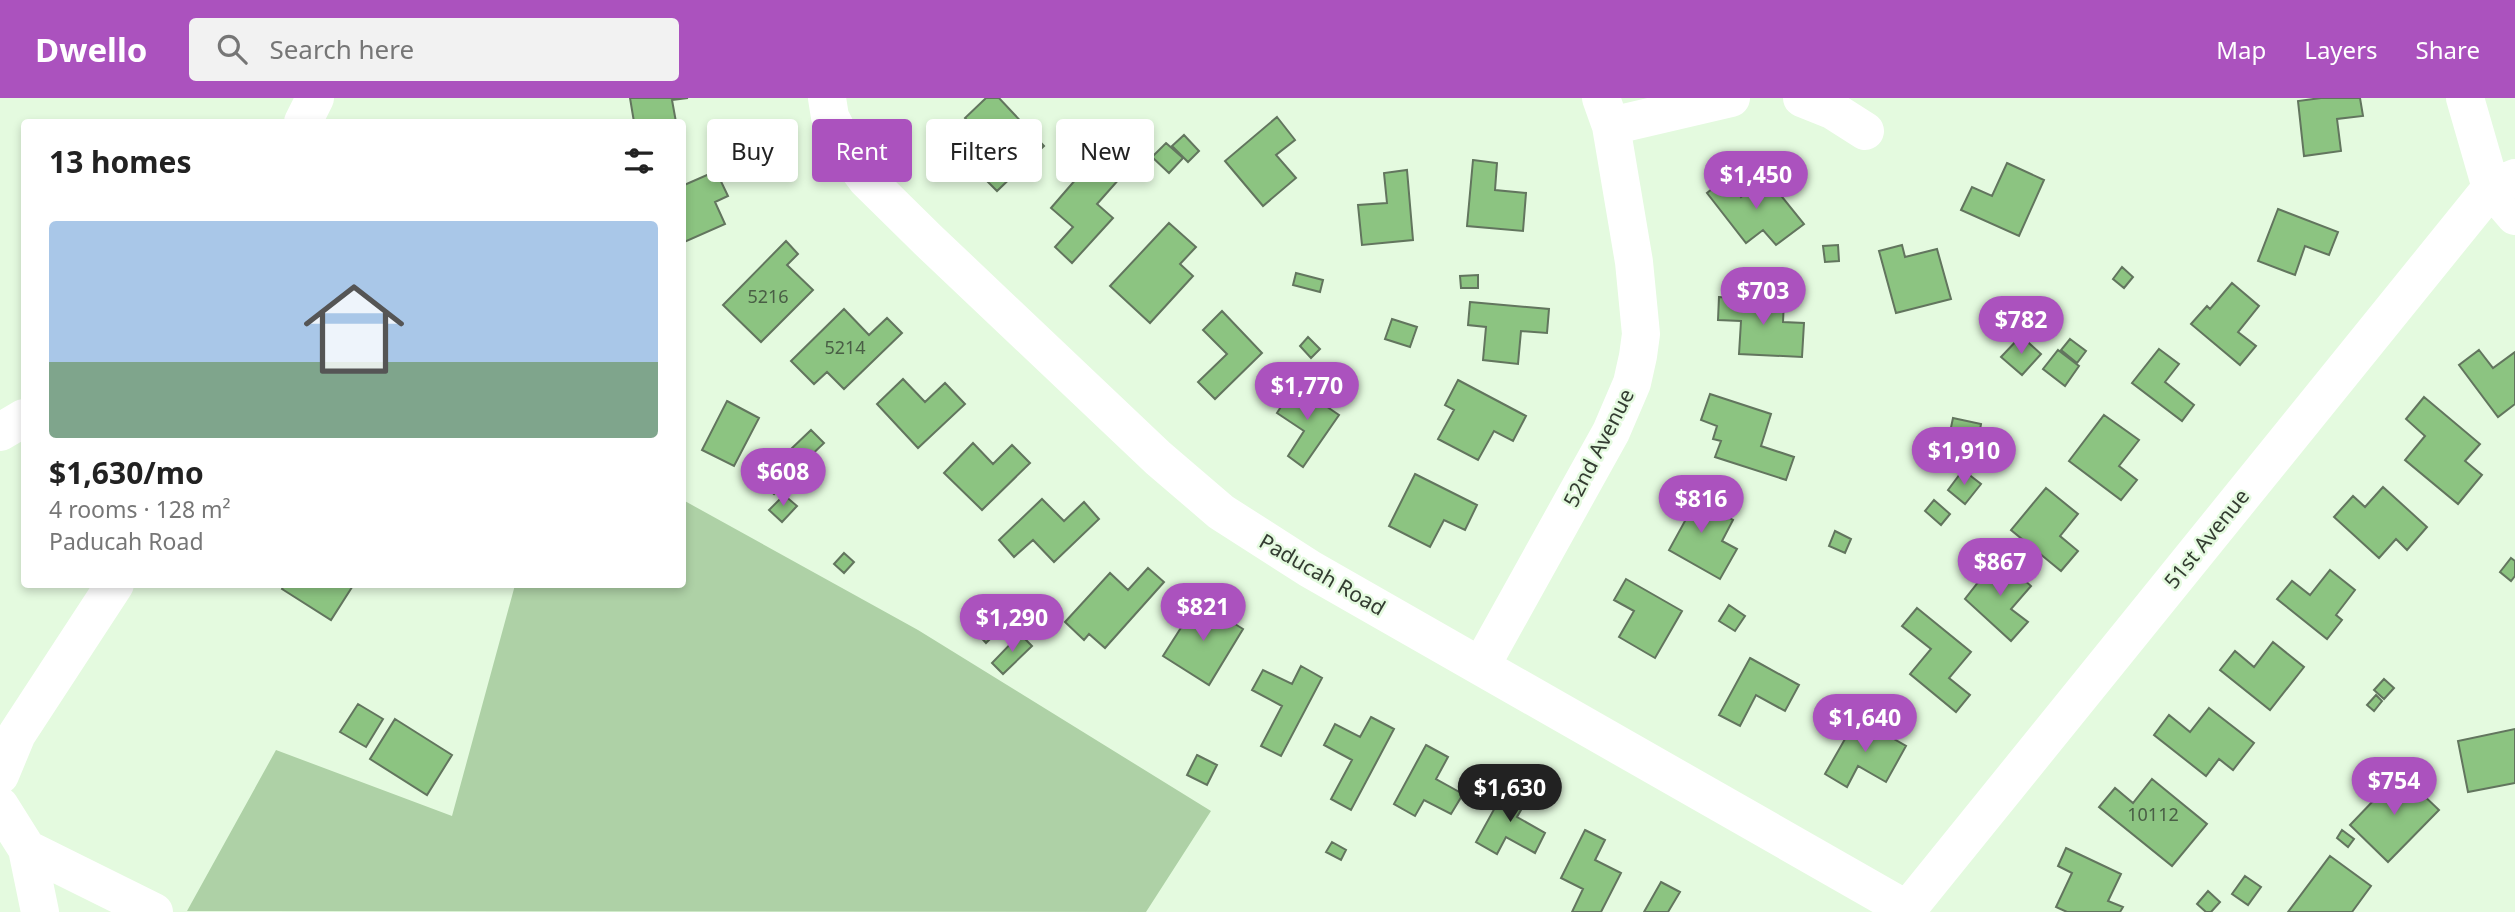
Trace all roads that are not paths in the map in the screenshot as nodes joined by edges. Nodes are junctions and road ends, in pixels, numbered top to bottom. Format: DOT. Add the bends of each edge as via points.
graph roads {
  1 [pos="315,98"];
  2 [pos="1731,98"];
  3 [pos="1802,98"];
  4 [pos="2465,98"];
  5 [pos="828,107"];
  6 [pos="1606,112"];
  7 [pos="304,119"];
  8 [pos="1865,131"];
  9 [pos="2503,183"];
  10 [pos="2515,216"];
  11 [pos="21,420"];
  12 [pos="0,432"];
  13 [pos="112,588"];
  14 [pos="1482,666"];
  15 [pos="0,775"];
  16 [pos="0,806"];
  17 [pos="27,849"];
  18 [pos="1909,911"];
  19 [pos="40,912"];
  20 [pos="153,912"];
  1 -- 7 [label="street"];
  2 -- 6 [label="street, 52nd Avenue"];
  3 -- 8 [label="street"];
  4 -- 9 [label="street"];
  5 -- 14 [label="street, Paducah Road" via="840,139 867,180 1221,512 1310,569"];
  6 -- 14 [label="street, 52nd Avenue" via="1634,262 1641,334 1632,383 1611,432"];
  9 -- 10 [label="street"];
  9 -- 18 [label="street, 51st Avenue"];
  11 -- 12 [label="street"];
  13 -- 15 [label="street" via="17,734"];
  14 -- 18 [label="street, Paducah Road"];
  16 -- 17 [label="street"];
  17 -- 19 [label="street"];
  17 -- 20 [label="street"];
}
